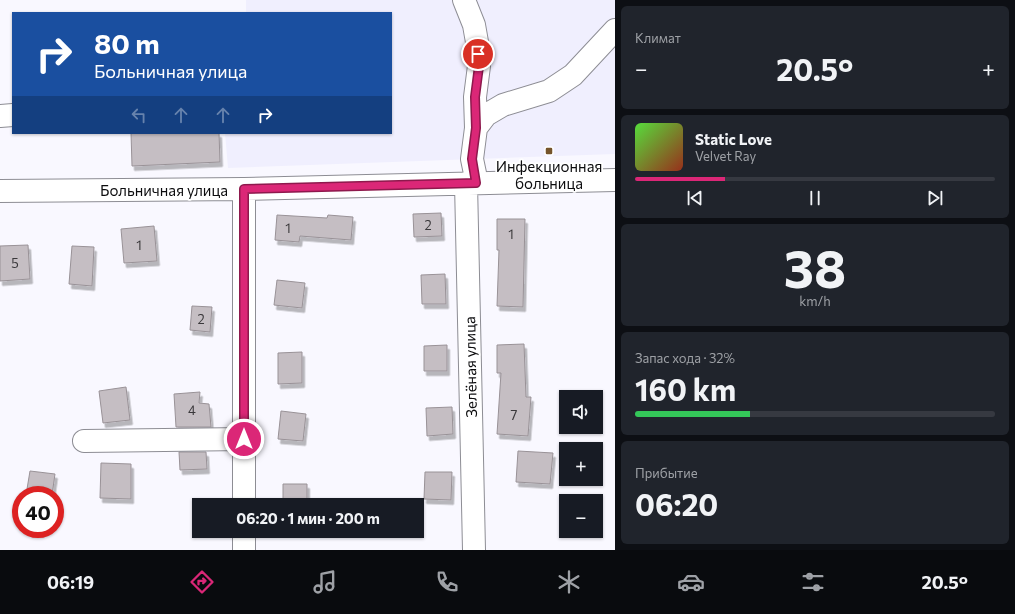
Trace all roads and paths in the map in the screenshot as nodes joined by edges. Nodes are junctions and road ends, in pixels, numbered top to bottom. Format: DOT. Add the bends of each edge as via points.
graph roads {
  1 [pos="464,0"];
  2 [pos="615,30"];
  3 [pos="12,115"];
  4 [pos="0,116"];
  5 [pos="476,128"];
  6 [pos="615,180"];
  7 [pos="471,183"];
  8 [pos="244,189"];
  9 [pos="0,191"];
  10 [pos="244,439"];
  11 [pos="84,441"];
  12 [pos="244,498"];
  13 [pos="244,538"];
  14 [pos="244,550"];
  15 [pos="474,550"];
  1 -- 5 [label="street, Зелёная улица" via="474,25 477,42 479,66 475,97"];
  2 -- 5 [label="street" via="573,75 549,91 503,105 486,115"];
  3 -- 4 [label="street"];
  5 -- 7 [label="street, Зелёная улица"];
  6 -- 7 [label="street, Больничная улица"];
  7 -- 8 [label="street, Больничная улица"];
  7 -- 15 [label="street, Зелёная улица"];
  8 -- 9 [label="street, Больничная улица"];
  8 -- 10 [label="street"];
  10 -- 11 [label="street"];
  10 -- 12 [label="street"];
  13 -- 14 [label="street"];
}
